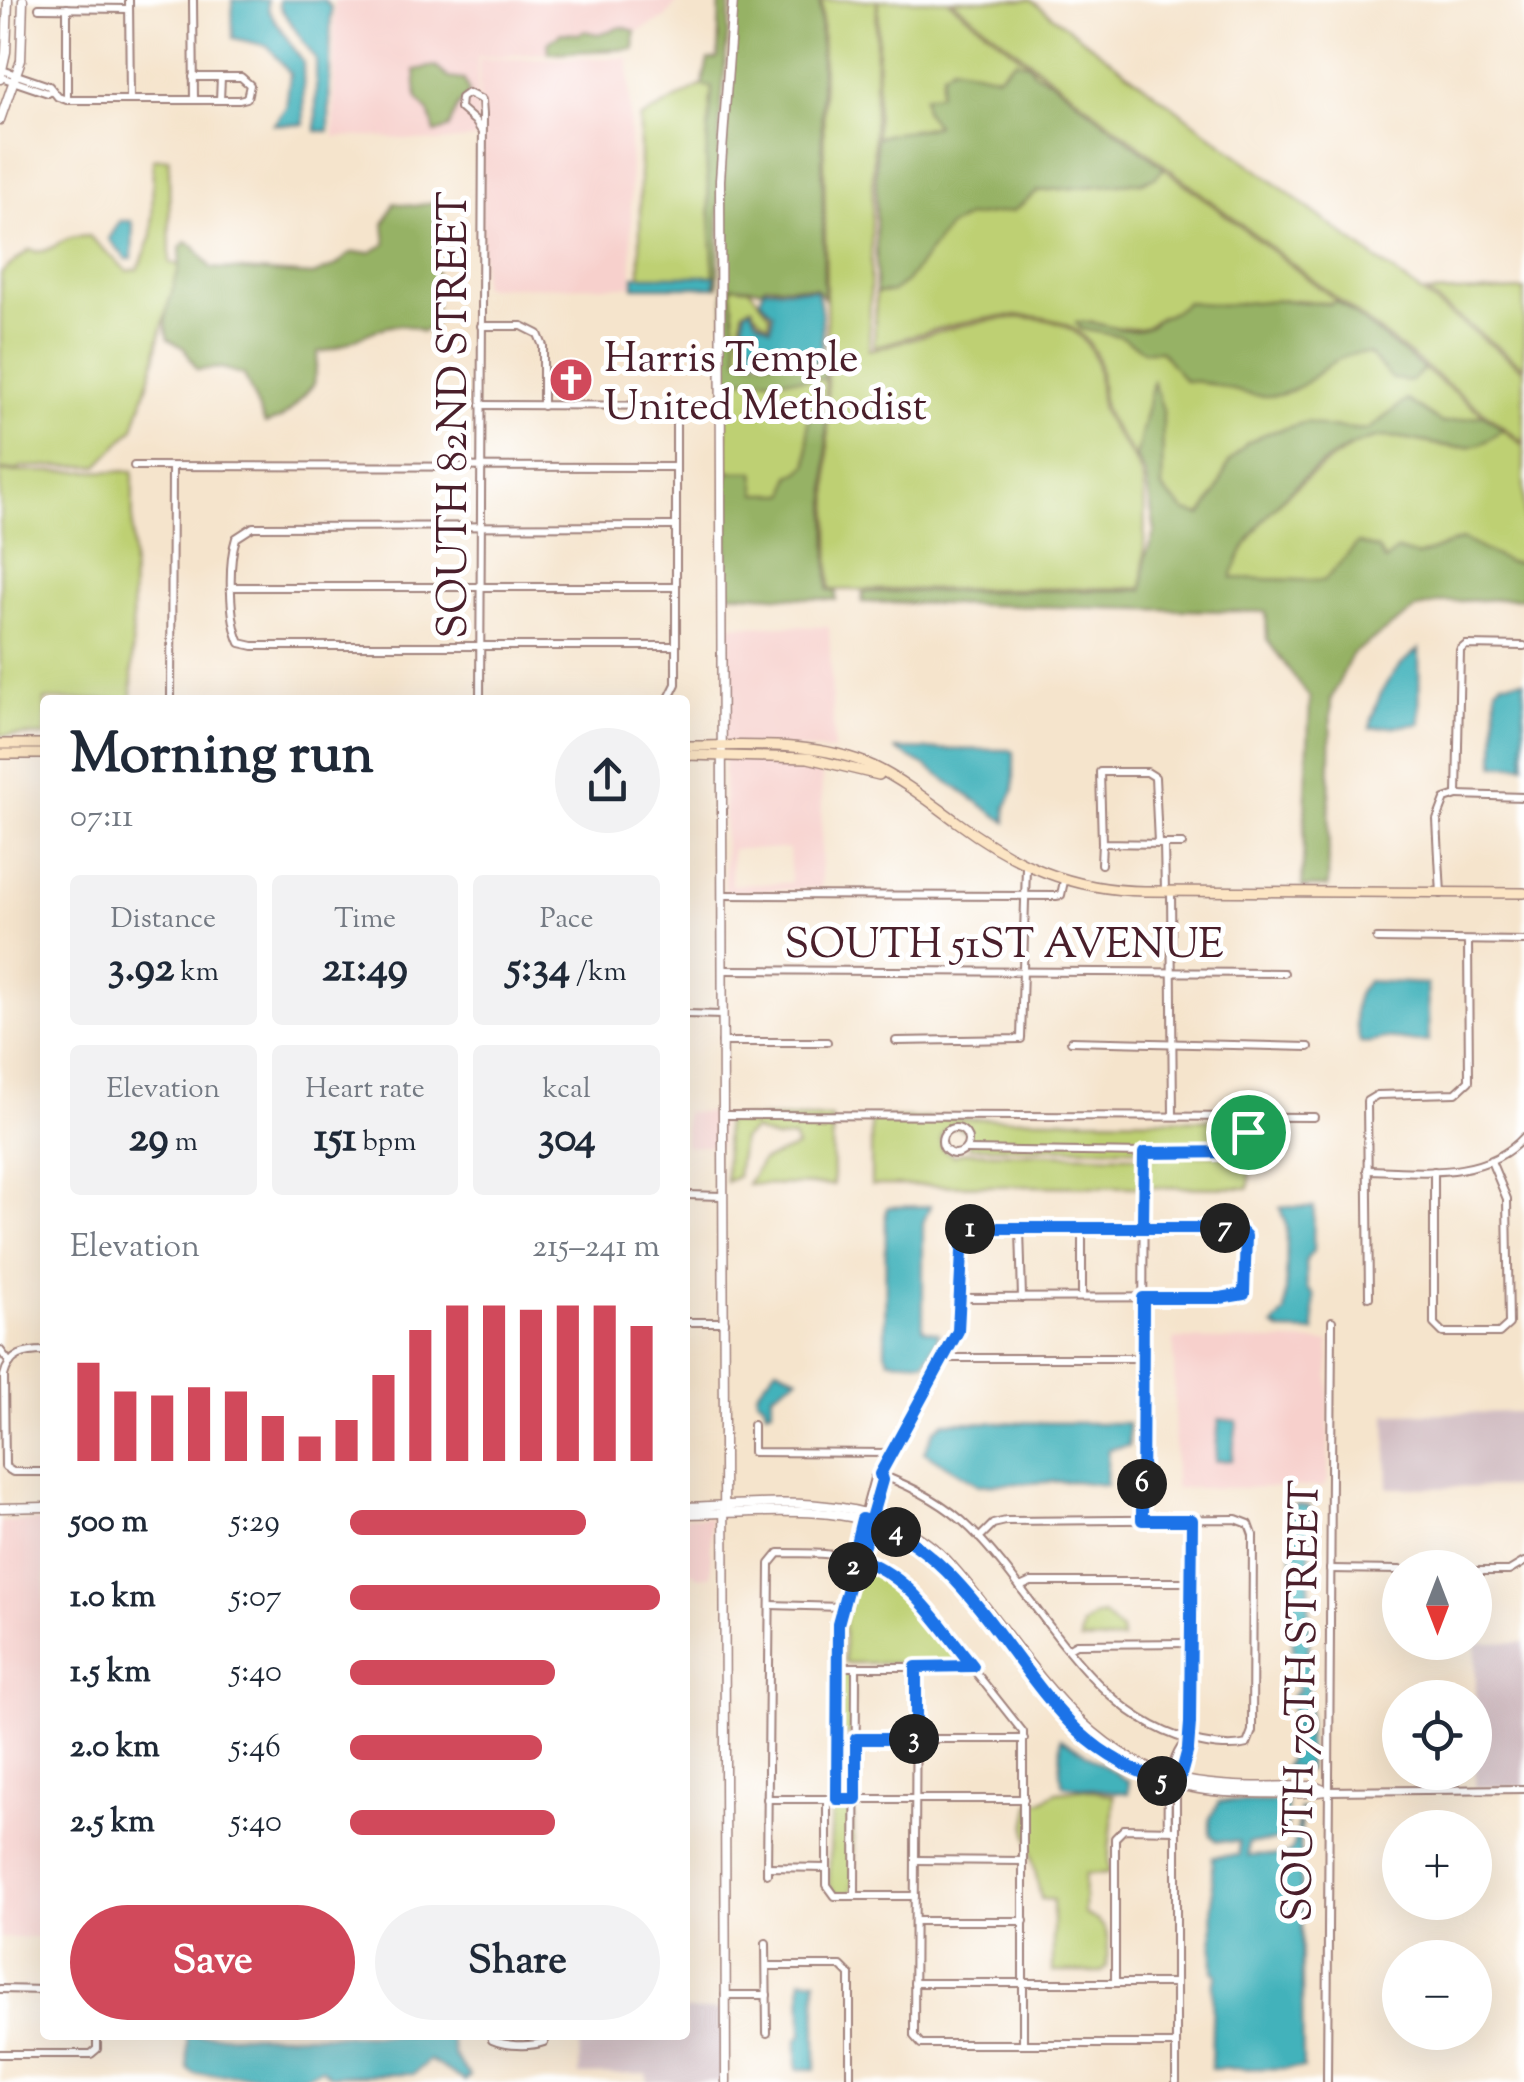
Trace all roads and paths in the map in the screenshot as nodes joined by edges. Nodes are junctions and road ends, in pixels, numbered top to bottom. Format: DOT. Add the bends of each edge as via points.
graph roads {
  1 [pos="8,0"];
  2 [pos="24,0"];
  3 [pos="193,0"];
  4 [pos="733,0"];
  5 [pos="129,4"];
  6 [pos="39,8"];
  7 [pos="67,8"];
  8 [pos="1,75"];
  9 [pos="193,77"];
  10 [pos="221,77"];
  11 [pos="16,78"];
  12 [pos="68,100"];
  13 [pos="130,100"];
  14 [pos="194,100"];
  15 [pos="220,100"];
  16 [pos="0,120"];
  17 [pos="481,130"];
  18 [pos="480,326"];
  19 [pos="481,405"];
  20 [pos="543,406"];
  21 [pos="676,406"];
  22 [pos="721,406"];
  23 [pos="134,466"];
  24 [pos="481,466"];
  25 [pos="172,467"];
  26 [pos="676,467"];
  27 [pos="480,526"];
  28 [pos="675,526"];
  29 [pos="232,587"];
  30 [pos="481,587"];
  31 [pos="675,587"];
  32 [pos="480,645"];
  33 [pos="676,646"];
  34 [pos="1524,646"];
  35 [pos="171,695"];
  36 [pos="480,695"];
  37 [pos="671,695"];
  38 [pos="0,744"];
  39 [pos="40,744"];
  40 [pos="690,747"];
  41 [pos="722,751"];
  42 [pos="0,754"];
  43 [pos="40,754"];
  44 [pos="690,754"];
  45 [pos="1457,795"];
  46 [pos="1524,797"];
  47 [pos="1102,843"];
  48 [pos="1162,844"];
  49 [pos="1182,844"];
  50 [pos="1102,864"];
  51 [pos="1026,866"];
  52 [pos="1064,881"];
  53 [pos="1168,891"];
  54 [pos="1524,893"];
  55 [pos="722,894"];
  56 [pos="1441,894"];
  57 [pos="1023,895"];
  58 [pos="1376,939"];
  59 [pos="1524,941"];
  60 [pos="1468,942"];
  61 [pos="722,970"];
  62 [pos="1024,972"];
  63 [pos="1284,972"];
  64 [pos="1172,973"];
  65 [pos="690,1014"];
  66 [pos="722,1015"];
  67 [pos="722,1042"];
  68 [pos="827,1042"];
  69 [pos="896,1042"];
  70 [pos="1071,1042"];
  71 [pos="1172,1043"];
  72 [pos="1309,1047"];
  73 [pos="723,1115"];
  74 [pos="1173,1116"];
  75 [pos="1314,1117"];
  76 [pos="1524,1137"];
  77 [pos="966,1150"];
  78 [pos="1241,1152"];
  79 [pos="1144,1153"];
  80 [pos="1492,1161"];
  81 [pos="1366,1170"];
  82 [pos="1434,1171"];
  83 [pos="690,1195"];
  84 [pos="724,1196"];
  85 [pos="1020,1228"];
  86 [pos="1082,1228"];
  87 [pos="1143,1228"];
  88 [pos="1369,1297"];
  89 [pos="960,1298"];
  90 [pos="1022,1298"];
  91 [pos="1082,1298"];
  92 [pos="1143,1298"];
  93 [pos="1332,1320"];
  94 [pos="690,1322"];
  95 [pos="725,1322"];
  96 [pos="40,1352"];
  97 [pos="944,1358"];
  98 [pos="1143,1358"];
  99 [pos="3,1360"];
  100 [pos="753,1424"];
  101 [pos="890,1453"];
  102 [pos="40,1472"];
  103 [pos="880,1474"];
  104 [pos="40,1507"];
  105 [pos="0,1508"];
  106 [pos="690,1510"];
  107 [pos="724,1510"];
  108 [pos="867,1516"];
  109 [pos="1142,1520"];
  110 [pos="1192,1520"];
  111 [pos="979,1538"];
  112 [pos="856,1558"];
  113 [pos="1524,1562"];
  114 [pos="1330,1569"];
  115 [pos="1382,1570"];
  116 [pos="1492,1570"];
  117 [pos="1191,1582"];
  118 [pos="1020,1587"];
  119 [pos="770,1606"];
  120 [pos="842,1607"];
  121 [pos="1191,1643"];
  122 [pos="1069,1648"];
  123 [pos="973,1666"];
  124 [pos="838,1667"];
  125 [pos="856,1667"];
  126 [pos="916,1667"];
  127 [pos="838,1739"];
  128 [pos="856,1739"];
  129 [pos="916,1739"];
  130 [pos="1024,1739"];
  131 [pos="1187,1740"];
  132 [pos="1175,1781"];
  133 [pos="1326,1790"];
  134 [pos="1524,1790"];
  135 [pos="767,1799"];
  136 [pos="827,1799"];
  137 [pos="837,1799"];
  138 [pos="856,1799"];
  139 [pos="916,1799"];
  140 [pos="1024,1800"];
  141 [pos="1172,1830"];
  142 [pos="915,1860"];
  143 [pos="1023,1861"];
  144 [pos="826,1868"];
  145 [pos="855,1896"];
  146 [pos="914,1896"];
  147 [pos="914,1921"];
  148 [pos="1024,1921"];
  149 [pos="766,1943"];
  150 [pos="767,1966"];
  151 [pos="914,1983"];
  152 [pos="1023,1983"];
  153 [pos="1114,1983"];
  154 [pos="1175,1983"];
  155 [pos="0,1989"];
  156 [pos="40,1990"];
  157 [pos="725,1995"];
  158 [pos="767,1995"];
  159 [pos="767,2033"];
  160 [pos="97,2040"];
  161 [pos="492,2040"];
  162 [pos="545,2040"];
  163 [pos="1023,2043"];
  164 [pos="1176,2044"];
  165 [pos="0,2054"];
  166 [pos="726,2082"];
  167 [pos="850,2082"];
  168 [pos="1176,2082"];
  169 [pos="1326,2082"];
  1 -- 8 [label="street"];
  2 -- 11 [label="street"];
  3 -- 9 [label="street"];
  4 -- 22 [label="street" via="720,180"];
  5 -- 7 [label="street"];
  5 -- 13 [label="street"];
  6 -- 7 [label="street"];
  7 -- 12 [label="street"];
  8 -- 11 [label="street"];
  9 -- 10 [label="street"];
  9 -- 14 [label="street"];
  10 -- 15 [label="street"];
  10 -- 15 [label="street" via="246,79 250,92 240,100"];
  11 -- 12 [label="street"];
  11 -- 16 [label="street"];
  12 -- 13 [label="street"];
  13 -- 14 [label="street"];
  14 -- 15 [label="street"];
  17 -- 17 [label="street, SOUTH 82ND STREET" via="460,108 468,93 482,100"];
  17 -- 18 [label="street, SOUTH 82ND STREET"];
  18 -- 19 [label="street, SOUTH 82ND STREET"];
  18 -- 20 [label="street" via="522,326 538,334"];
  19 -- 20 [label="street"];
  19 -- 24 [label="street, SOUTH 82ND STREET"];
  20 -- 21 [label="street"];
  21 -- 22 [label="street"];
  21 -- 26 [label="street"];
  22 -- 41 [label="street"];
  23 -- 25 [label="street"];
  24 -- 25 [label="street"];
  24 -- 26 [label="street"];
  24 -- 27 [label="street, SOUTH 82ND STREET"];
  25 -- 35 [label="street"];
  26 -- 28 [label="street"];
  27 -- 28 [label="street"];
  27 -- 29 [label="street" via="254,526 236,538"];
  27 -- 30 [label="street, SOUTH 82ND STREET"];
  28 -- 31 [label="street"];
  29 -- 30 [label="street"];
  29 -- 32 [label="street" via="232,627 240,643 252,646"];
  30 -- 31 [label="street"];
  30 -- 32 [label="street, SOUTH 82ND STREET"];
  31 -- 33 [label="street"];
  32 -- 33 [label="street"];
  32 -- 36 [label="street, SOUTH 82ND STREET"];
  33 -- 37 [label="street"];
  34 -- 45 [label="street" via="1460,650"];
  38 -- 39 [label="main road"];
  40 -- 41 [label="main road"];
  41 -- 44 [label="main road"];
  41 -- 51 [label="main road" via="808,758 896,781"];
  41 -- 55 [label="street"];
  42 -- 43 [label="main road"];
  45 -- 46 [label="street"];
  45 -- 56 [label="street" via="1445,800 1438,820"];
  47 -- 48 [label="street"];
  47 -- 48 [label="street" via="1100,772 1144,772 1156,778"];
  47 -- 50 [label="street"];
  48 -- 49 [label="street"];
  48 -- 53 [label="street"];
  51 -- 52 [label="main road"];
  51 -- 57 [label="street"];
  52 -- 53 [label="main road"];
  52 -- 57 [label="street" via="1058,896"];
  53 -- 56 [label="main road"];
  53 -- 64 [label="street"];
  54 -- 56 [label="main road"];
  55 -- 57 [label="street"];
  55 -- 61 [label="street"];
  57 -- 62 [label="street"];
  58 -- 60 [label="street"];
  59 -- 60 [label="street"];
  60 -- 81 [label="street" via="1469,1081 1456,1094 1378,1095 1367,1101"];
  61 -- 62 [label="street, SOUTH 51ST AVENUE"];
  61 -- 66 [label="street"];
  62 -- 64 [label="street, SOUTH 51ST AVENUE"];
  62 -- 69 [label="street" via="1021,1039"];
  63 -- 64 [label="street, SOUTH 51ST AVENUE"];
  64 -- 71 [label="street"];
  65 -- 66 [label="street"];
  66 -- 67 [label="street"];
  67 -- 68 [label="street"];
  67 -- 73 [label="street"];
  70 -- 71 [label="street"];
  71 -- 72 [label="street"];
  71 -- 74 [label="street"];
  73 -- 74 [label="street"];
  73 -- 84 [label="street"];
  74 -- 75 [label="street"];
  76 -- 80 [label="street"];
  77 -- 77 [label="street" via="946,1150 944,1134 962,1131"];
  77 -- 79 [label="street"];
  78 -- 79 [label="street"];
  79 -- 87 [label="street"];
  80 -- 82 [label="street"];
  80 -- 82 [label="street" via="1507,1199 1509,1324 1499,1333 1443,1334 1434,1324"];
  81 -- 82 [label="street"];
  81 -- 88 [label="street"];
  83 -- 84 [label="street"];
  84 -- 95 [label="street"];
  85 -- 86 [label="street"];
  85 -- 89 [label="street" via="963,1232"];
  85 -- 90 [label="street"];
  86 -- 87 [label="street"];
  86 -- 91 [label="street"];
  87 -- 92 [label="street"];
  87 -- 92 [label="street" via="1238,1228 1246,1236 1247,1261 1239,1296"];
  89 -- 90 [label="street"];
  89 -- 97 [label="street" via="958,1331"];
  90 -- 91 [label="street"];
  91 -- 92 [label="street"];
  92 -- 98 [label="street"];
  93 -- 114 [label="street, SOUTH 70TH STREET"];
  94 -- 95 [label="street"];
  95 -- 107 [label="street"];
  96 -- 99 [label="street"];
  97 -- 98 [label="street"];
  97 -- 101 [label="street"];
  98 -- 109 [label="street"];
  99 -- 102 [label="street" via="5,1468"];
  100 -- 101 [label="street" via="753,1452"];
  101 -- 103 [label="street"];
  103 -- 108 [label="street"];
  103 -- 111 [label="street" via="936,1501"];
  104 -- 105 [label="street"];
  106 -- 107 [label="street"];
  107 -- 108 [label="street"];
  107 -- 157 [label="street"];
  108 -- 112 [label="street"];
  108 -- 132 [label="street" via="937,1561 1086,1738 1128,1766"];
  109 -- 110 [label="street"];
  109 -- 111 [label="street" via="1006,1521"];
  110 -- 117 [label="street"];
  110 -- 131 [label="street" via="1236,1520 1252,1528 1252,1730 1241,1746"];
  111 -- 118 [label="street"];
  112 -- 119 [label="street" via="778,1554 770,1564"];
  112 -- 120 [label="street"];
  112 -- 123 [label="street" via="909,1588"];
  113 -- 116 [label="street"];
  114 -- 115 [label="street"];
  114 -- 133 [label="street, SOUTH 70TH STREET"];
  117 -- 118 [label="street"];
  117 -- 121 [label="street"];
  118 -- 122 [label="street"];
  119 -- 120 [label="street"];
  119 -- 135 [label="street"];
  120 -- 124 [label="street"];
  121 -- 122 [label="street"];
  121 -- 131 [label="street"];
  122 -- 131 [label="street" via="1120,1705"];
  123 -- 126 [label="street"];
  123 -- 130 [label="street"];
  124 -- 125 [label="street"];
  124 -- 127 [label="street"];
  125 -- 126 [label="street"];
  125 -- 128 [label="street"];
  126 -- 129 [label="street"];
  127 -- 128 [label="street"];
  127 -- 137 [label="street"];
  128 -- 129 [label="street"];
  128 -- 138 [label="street"];
  129 -- 130 [label="street"];
  129 -- 139 [label="street"];
  130 -- 140 [label="street"];
  131 -- 132 [label="street"];
  132 -- 133 [label="street" via="1223,1793"];
  132 -- 141 [label="street"];
  133 -- 134 [label="street"];
  133 -- 169 [label="street, SOUTH 70TH STREET"];
  135 -- 136 [label="street"];
  135 -- 144 [label="street" via="767,1871"];
  136 -- 137 [label="street"];
  136 -- 144 [label="street"];
  137 -- 138 [label="street"];
  138 -- 139 [label="street"];
  138 -- 145 [label="street"];
  139 -- 140 [label="street"];
  139 -- 142 [label="street"];
  140 -- 143 [label="street"];
  141 -- 153 [label="street" via="1124,1829 1115,1838"];
  141 -- 154 [label="street"];
  142 -- 143 [label="street"];
  142 -- 146 [label="street"];
  143 -- 148 [label="street"];
  144 -- 145 [label="street" via="830,1892"];
  145 -- 146 [label="street"];
  146 -- 147 [label="street"];
  147 -- 148 [label="street"];
  147 -- 151 [label="street"];
  148 -- 152 [label="street"];
  149 -- 150 [label="street"];
  150 -- 158 [label="street"];
  150 -- 167 [label="street" via="846,1969"];
  151 -- 152 [label="street"];
  151 -- 163 [label="street" via="914,2036 921,2044"];
  152 -- 153 [label="street"];
  152 -- 163 [label="street"];
  153 -- 154 [label="street"];
  154 -- 164 [label="street"];
  155 -- 156 [label="street"];
  157 -- 158 [label="street"];
  157 -- 166 [label="street"];
  158 -- 159 [label="street"];
  160 -- 165 [label="street" via="91,2054"];
  161 -- 162 [label="street"];
  163 -- 164 [label="street"];
  164 -- 168 [label="street"];
}
